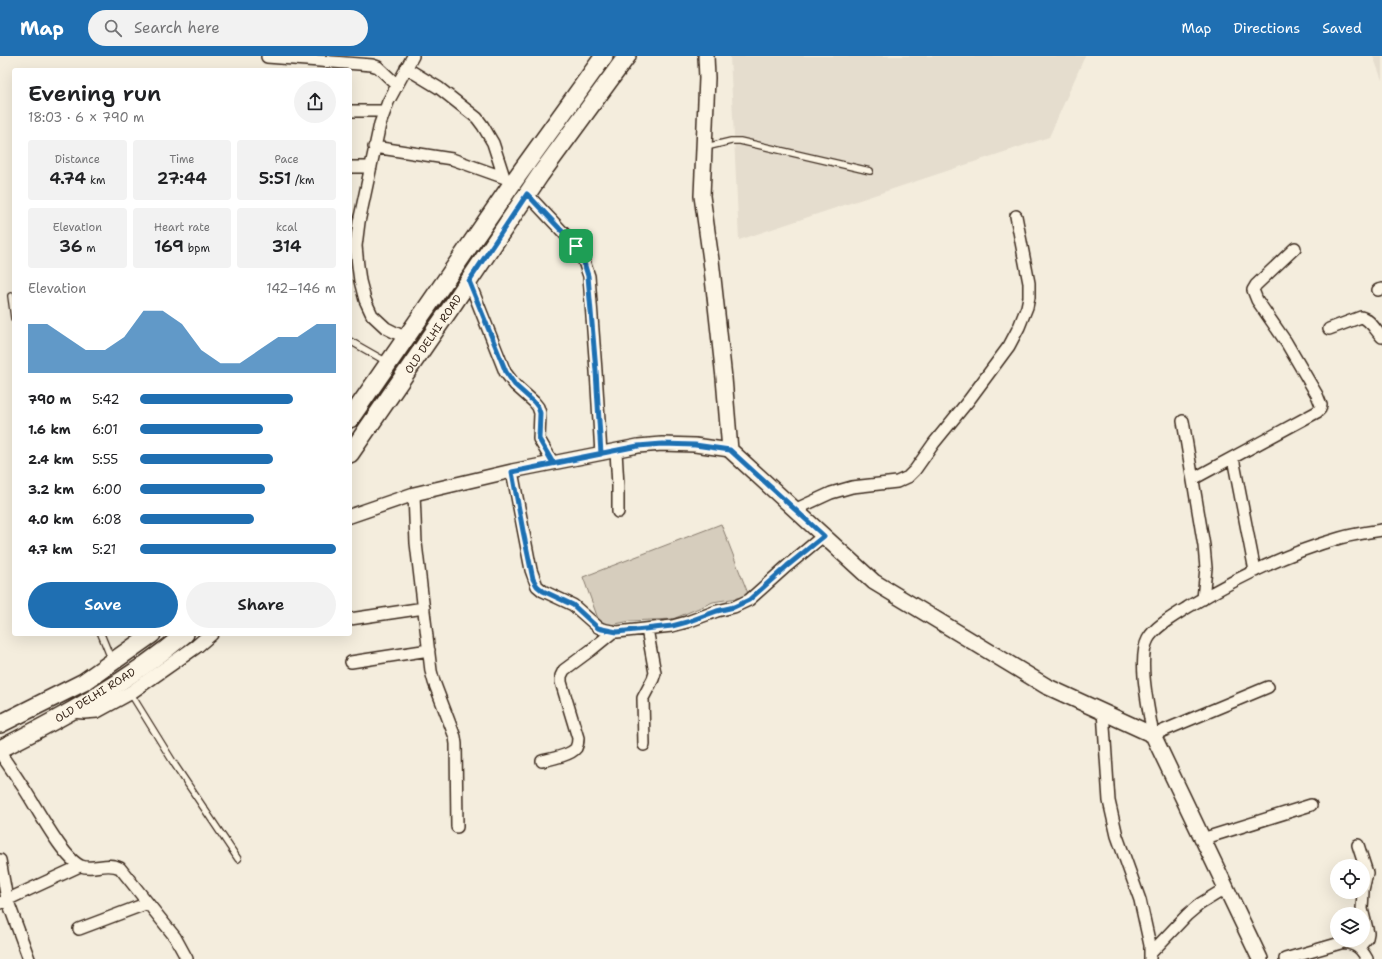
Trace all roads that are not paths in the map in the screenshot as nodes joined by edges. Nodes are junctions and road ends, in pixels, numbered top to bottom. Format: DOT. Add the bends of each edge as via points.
graph roads {
  1 [pos="413,56"];
  2 [pos="604,56"];
  3 [pos="627,56"];
  4 [pos="706,56"];
  5 [pos="267,57"];
  6 [pos="406,68"];
  7 [pos="397,85"];
  8 [pos="352,111"];
  9 [pos="385,111"];
  10 [pos="374,147"];
  11 [pos="704,148"];
  12 [pos="352,167"];
  13 [pos="371,167"];
  14 [pos="870,171"];
  15 [pos="509,179"];
  16 [pos="527,194"];
  17 [pos="1016,216"];
  18 [pos="1295,248"];
  19 [pos="469,281"];
  20 [pos="11,296"];
  21 [pos="12,303"];
  22 [pos="1329,329"];
  23 [pos="1382,337"];
  24 [pos="406,338"];
  25 [pos="352,342"];
  26 [pos="389,363"];
  27 [pos="352,416"];
  28 [pos="1183,421"];
  29 [pos="730,450"];
  30 [pos="352,451"];
  31 [pos="616,451"];
  32 [pos="601,454"];
  33 [pos="1233,458"];
  34 [pos="553,463"];
  35 [pos="512,472"];
  36 [pos="1193,479"];
  37 [pos="414,494"];
  38 [pos="794,510"];
  39 [pos="618,512"];
  40 [pos="352,515"];
  41 [pos="1382,530"];
  42 [pos="824,536"];
  43 [pos="1255,570"];
  44 [pos="1203,599"];
  45 [pos="424,608"];
  46 [pos="352,619"];
  47 [pos="647,629"];
  48 [pos="613,632"];
  49 [pos="102,636"];
  50 [pos="149,636"];
  51 [pos="182,636"];
  52 [pos="209,636"];
  53 [pos="429,650"];
  54 [pos="351,662"];
  55 [pos="113,663"];
  56 [pos="1268,687"];
  57 [pos="130,693"];
  58 [pos="1103,711"];
  59 [pos="71,712"];
  60 [pos="0,724"];
  61 [pos="1153,735"];
  62 [pos="644,745"];
  63 [pos="0,749"];
  64 [pos="0,753"];
  65 [pos="542,762"];
  66 [pos="1311,805"];
  67 [pos="457,827"];
  68 [pos="1202,839"];
  69 [pos="1358,845"];
  70 [pos="238,859"];
  71 [pos="1362,859"];
  72 [pos="0,860"];
  73 [pos="80,866"];
  74 [pos="1226,888"];
  75 [pos="4,901"];
  76 [pos="148,903"];
  77 [pos="79,929"];
  78 [pos="1330,946"];
  79 [pos="1359,947"];
  80 [pos="1150,956"];
  81 [pos="29,959"];
  82 [pos="187,959"];
  83 [pos="1260,959"];
  84 [pos="1285,959"];
  85 [pos="1367,959"];
  1 -- 6 [label="street"];
  2 -- 15 [label="main road, OLD DELHI ROAD"];
  3 -- 16 [label="main road, OLD DELHI ROAD"];
  4 -- 11 [label="main road"];
  5 -- 7 [label="street" via="372,65 378,67"];
  6 -- 7 [label="street"];
  6 -- 15 [label="street" via="439,88 477,118 493,143"];
  7 -- 9 [label="street"];
  8 -- 9 [label="street"];
  9 -- 10 [label="street"];
  10 -- 13 [label="street"];
  10 -- 15 [label="street" via="452,159"];
  11 -- 14 [label="lane" via="740,141"];
  11 -- 29 [label="main road" via="702,196"];
  12 -- 13 [label="street"];
  13 -- 24 [label="street" via="358,222 356,246 360,281 372,315 386,328"];
  15 -- 24 [label="main road, OLD DELHI ROAD"];
  16 -- 19 [label="main road, OLD DELHI ROAD"];
  16 -- 32 [label="street" via="576,246 586,266 596,363"];
  17 -- 38 [label="street" via="1029,284 1027,307 1009,346 969,400 915,470 903,480 843,489"];
  18 -- 33 [label="street" via="1253,290 1256,300 1286,342 1317,395 1320,409"];
  19 -- 30 [label="main road, OLD DELHI ROAD"];
  19 -- 34 [label="street" via="506,372 515,385 538,407 539,439"];
  20 -- 21 [label="lane"];
  22 -- 23 [label="street" via="1361,317 1368,319"];
  24 -- 26 [label="main road, OLD DELHI ROAD"];
  25 -- 26 [label="lane"];
  26 -- 27 [label="main road, OLD DELHI ROAD"];
  28 -- 36 [label="street"];
  29 -- 31 [label="street" via="662,444"];
  29 -- 38 [label="main road"];
  31 -- 32 [label="street"];
  31 -- 39 [label="street"];
  32 -- 34 [label="street"];
  33 -- 36 [label="street"];
  33 -- 43 [label="street"];
  34 -- 35 [label="street"];
  35 -- 37 [label="street"];
  35 -- 48 [label="street" via="531,570 537,586 573,605 598,628"];
  36 -- 44 [label="street" via="1206,558"];
  37 -- 40 [label="street"];
  37 -- 45 [label="street" via="416,543"];
  38 -- 42 [label="main road"];
  41 -- 43 [label="street" via="1342,537"];
  42 -- 47 [label="street" via="749,600 687,622"];
  42 -- 58 [label="main road" via="874,582 1046,686"];
  43 -- 44 [label="street"];
  44 -- 61 [label="street" via="1175,615 1155,630 1148,639 1143,661"];
  45 -- 46 [label="street"];
  45 -- 53 [label="street"];
  47 -- 48 [label="street"];
  47 -- 62 [label="street" via="654,673 643,698"];
  48 -- 65 [label="street" via="564,670 561,682 578,744 571,753"];
  49 -- 55 [label="lane"];
  50 -- 55 [label="main road, OLD DELHI ROAD"];
  51 -- 59 [label="main road, OLD DELHI ROAD" via="164,651"];
  52 -- 57 [label="street"];
  53 -- 54 [label="street"];
  53 -- 67 [label="street" via="434,682 456,744"];
  55 -- 60 [label="main road, OLD DELHI ROAD" via="84,682"];
  56 -- 61 [label="street"];
  57 -- 59 [label="street" via="97,711"];
  57 -- 70 [label="lane"];
  58 -- 61 [label="main road"];
  58 -- 80 [label="street" via="1109,800 1117,836 1140,900"];
  59 -- 63 [label="main road, OLD DELHI ROAD"];
  61 -- 68 [label="main road"];
  64 -- 73 [label="street" via="62,848"];
  66 -- 68 [label="street"];
  68 -- 74 [label="main road"];
  69 -- 71 [label="street"];
  72 -- 75 [label="street"];
  73 -- 75 [label="street"];
  73 -- 76 [label="street" via="87,868 108,865 120,868"];
  74 -- 80 [label="street" via="1187,915"];
  74 -- 83 [label="main road"];
  75 -- 81 [label="street"];
  76 -- 77 [label="street"];
  76 -- 82 [label="street" via="175,937"];
  78 -- 84 [label="street"];
  79 -- 85 [label="street"];
}
